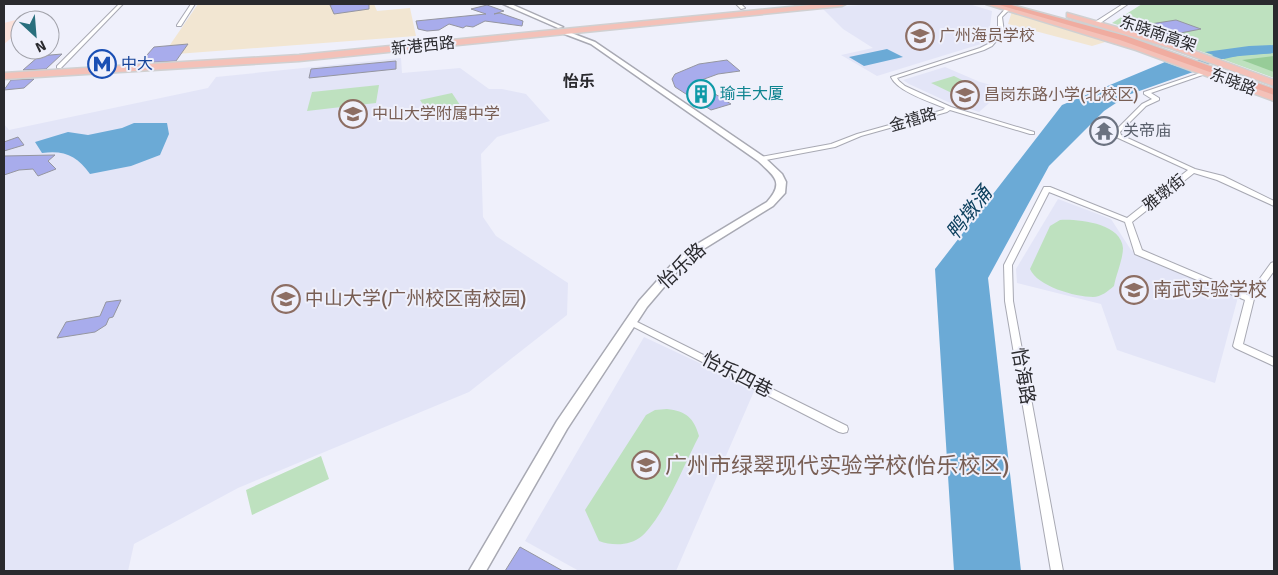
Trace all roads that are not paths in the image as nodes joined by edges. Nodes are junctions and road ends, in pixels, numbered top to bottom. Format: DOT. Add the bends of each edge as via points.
graph roads {
  1 [pos="121,4"];
  2 [pos="193,4"];
  3 [pos="506,4"];
  4 [pos="784,4"];
  5 [pos="842,4"];
  6 [pos="999,4"];
  7 [pos="1022,4"];
  8 [pos="1126,4"];
  9 [pos="741,6"];
  10 [pos="1097,23"];
  11 [pos="179,25"];
  12 [pos="562,29"];
  13 [pos="593,29"];
  14 [pos="593,43"];
  15 [pos="1192,55"];
  16 [pos="59,67"];
  17 [pos="4,70"];
  18 [pos="1205,71"];
  19 [pos="4,76"];
  20 [pos="1274,90"];
  21 [pos="949,108"];
  22 [pos="1032,134"];
  23 [pos="761,159"];
  24 [pos="1193,170"];
  25 [pos="1274,204"];
  26 [pos="1128,221"];
  27 [pos="1274,265"];
  28 [pos="1250,299"];
  29 [pos="631,322"];
  30 [pos="1274,362"];
  31 [pos="843,429"];
  32 [pos="477,571"];
  33 [pos="1057,571"];
  1 -- 16 [label="street"];
  2 -- 11 [label="street"];
  3 -- 12 [label="street, 怡乐路"];
  4 -- 9 [label="main road, 新港西路"];
  5 -- 13 [label="main road, 新港西路"];
  6 -- 15 [label="highway, 东晓南高架" via="1093,25"];
  6 -- 18 [label="main road, 东晓路"];
  6 -- 20 [label="highway" via="1081,25"];
  6 -- 21 [label="street, 金禧路" via="1001,32 990,45 894,77 903,87"];
  7 -- 10 [label="main road, 东晓路"];
  8 -- 10 [label="street"];
  9 -- 12 [label="main road, 新港西路"];
  10 -- 15 [label="main road, 东晓路"];
  12 -- 13 [label="main road, 新港西路"];
  12 -- 14 [label="street, 怡乐路"];
  12 -- 16 [label="main road, 新港西路" via="305,52"];
  12 -- 19 [label="main road, 新港西路" via="299,58"];
  13 -- 14 [label="street" via="588,36"];
  14 -- 23 [label="street, 怡乐路"];
  15 -- 20 [label="highway, 东晓南高架" via="1222,65"];
  16 -- 17 [label="main road, 新港西路"];
  18 -- 20 [label="main road, 东晓路"];
  18 -- 24 [label="street, 雅墩街" via="1146,93 1157,99 1144,105 1116,132 1118,136"];
  21 -- 22 [label="street"];
  21 -- 23 [label="street, 金禧路" via="939,114 873,131 834,146"];
  23 -- 29 [label="street, 怡乐路" via="781,182 780,193 759,211 698,248 677,266"];
  24 -- 25 [label="street" via="1220,178"];
  24 -- 26 [label="street, 雅墩街"];
  26 -- 28 [label="street" via="1138,252"];
  26 -- 33 [label="street, 怡海路" via="1047,189 1008,265 1007,282"];
  27 -- 28 [label="street"];
  28 -- 30 [label="street" via="1238,346"];
  29 -- 31 [label="street, 怡乐四巷"];
  29 -- 32 [label="street, 怡乐路" via="562,425"];
}
